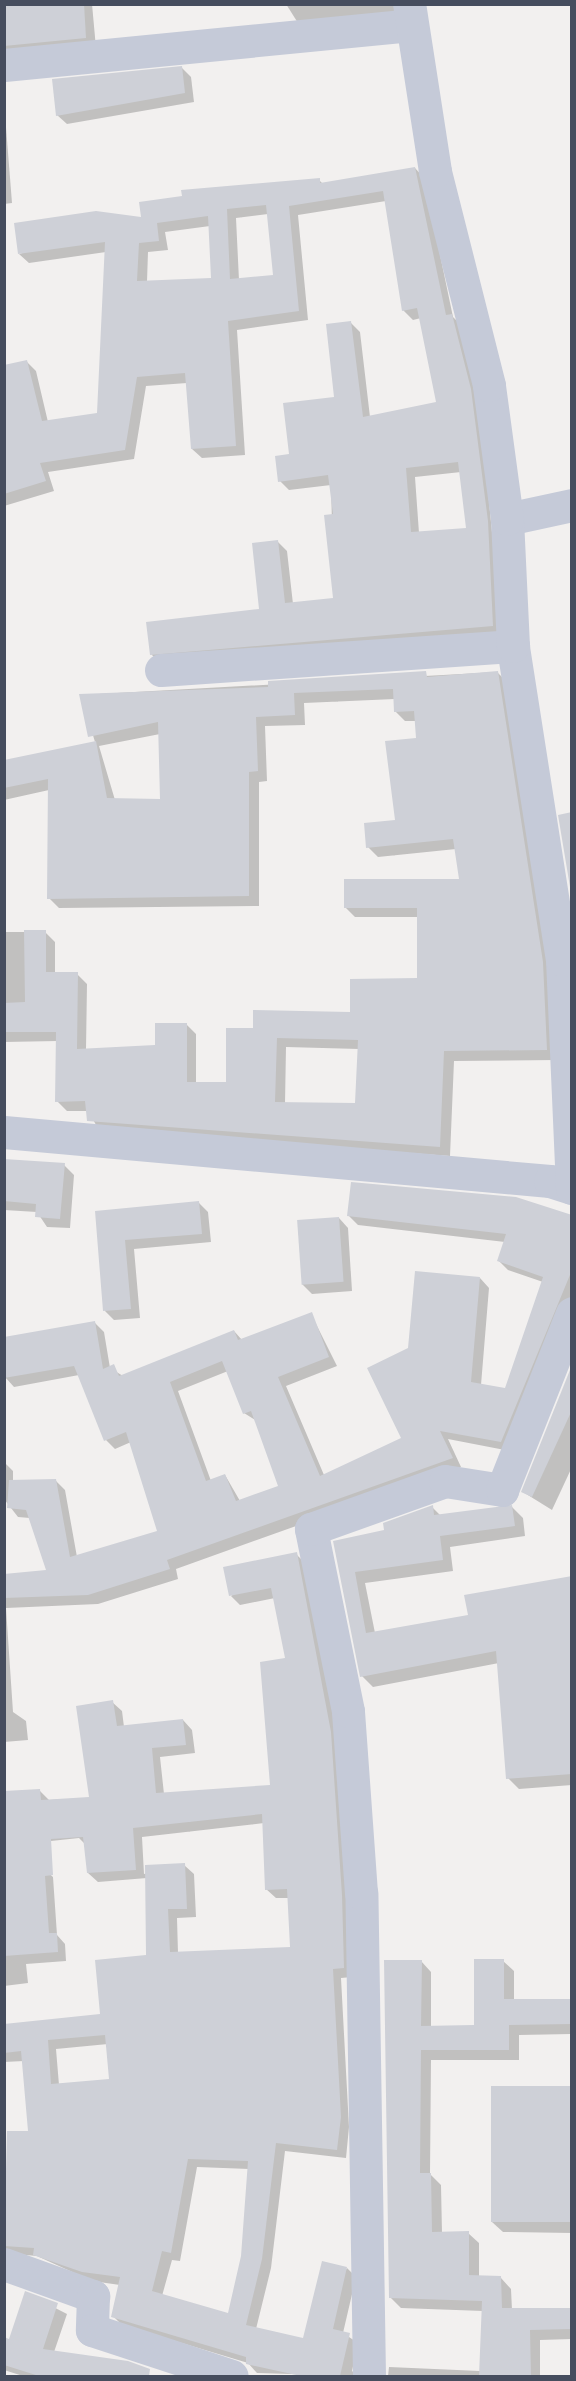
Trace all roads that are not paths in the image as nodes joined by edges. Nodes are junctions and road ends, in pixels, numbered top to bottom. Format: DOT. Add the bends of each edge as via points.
graph roads {
  1 [pos="410,15"];
  2 [pos="4,65"];
  3 [pos="572,505"];
  4 [pos="507,519"];
  5 [pos="513,646"];
  6 [pos="161,670"];
  7 [pos="4,1132"];
  8 [pos="572,1188"];
  9 [pos="572,1313"];
  10 [pos="4,2264"];
  11 [pos="232,2376"];
  12 [pos="369,2376"];
  1 -- 2 [label="street"];
  1 -- 4 [label="street" via="435,171 489,385"];
  3 -- 4 [label="street"];
  4 -- 5 [label="street"];
  5 -- 6 [label="street"];
  5 -- 8 [label="street" via="562,960"];
  7 -- 8 [label="street" via="550,1181"];
  9 -- 12 [label="street" via="502,1490 445,1481 311,1529 348,1711 361,1893"];
  10 -- 11 [label="street" via="93,2296 92,2330"];
}
